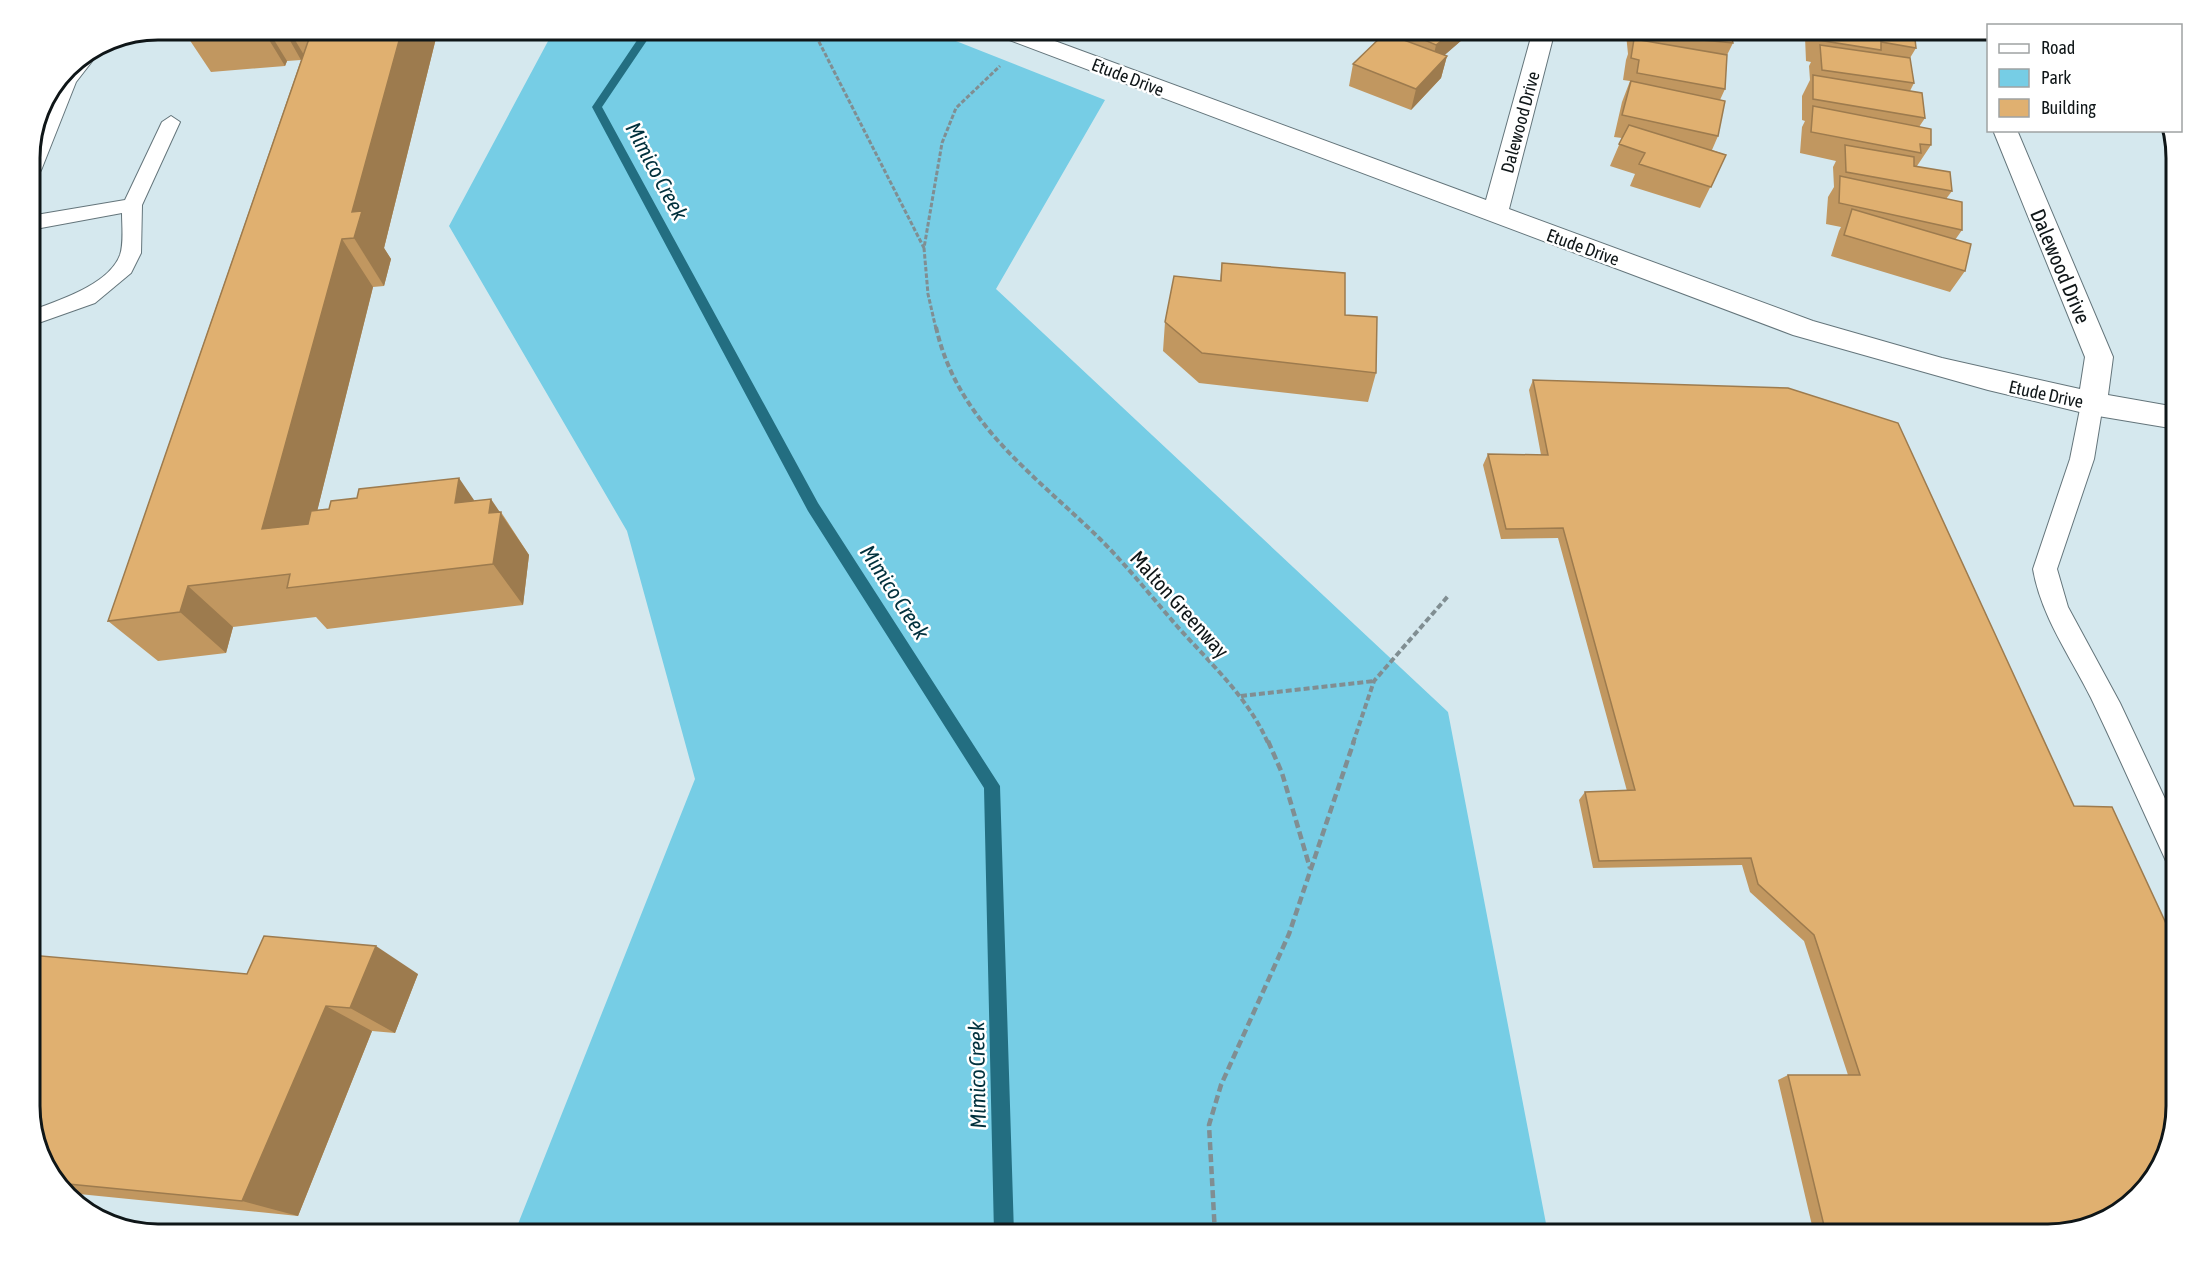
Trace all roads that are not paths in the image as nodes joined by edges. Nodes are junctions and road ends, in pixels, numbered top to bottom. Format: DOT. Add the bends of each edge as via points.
graph roads {
  1 [pos="1541,40"];
  2 [pos="1032,41"];
  3 [pos="171,122"];
  4 [pos="2006,132"];
  5 [pos="132,205"];
  6 [pos="1495,215"];
  7 [pos="41,221"];
  8 [pos="41,315"];
  9 [pos="2092,404"];
  10 [pos="2165,416"];
  11 [pos="2166,830"];
  1 -- 6 [label="street, Dalewood Drive"];
  2 -- 6 [label="street, Etude Drive"];
  3 -- 5 [label="lane"];
  4 -- 9 [label="street, Dalewood Drive" via="2099,357"];
  5 -- 7 [label="lane"];
  5 -- 8 [label="lane" via="131,253 124,268 88,298"];
  6 -- 9 [label="street, Etude Drive" via="1836,339 2003,385"];
  9 -- 10 [label="street, Etude Drive"];
  9 -- 11 [label="lane" via="2082,459 2045,569 2046,580"];
}
